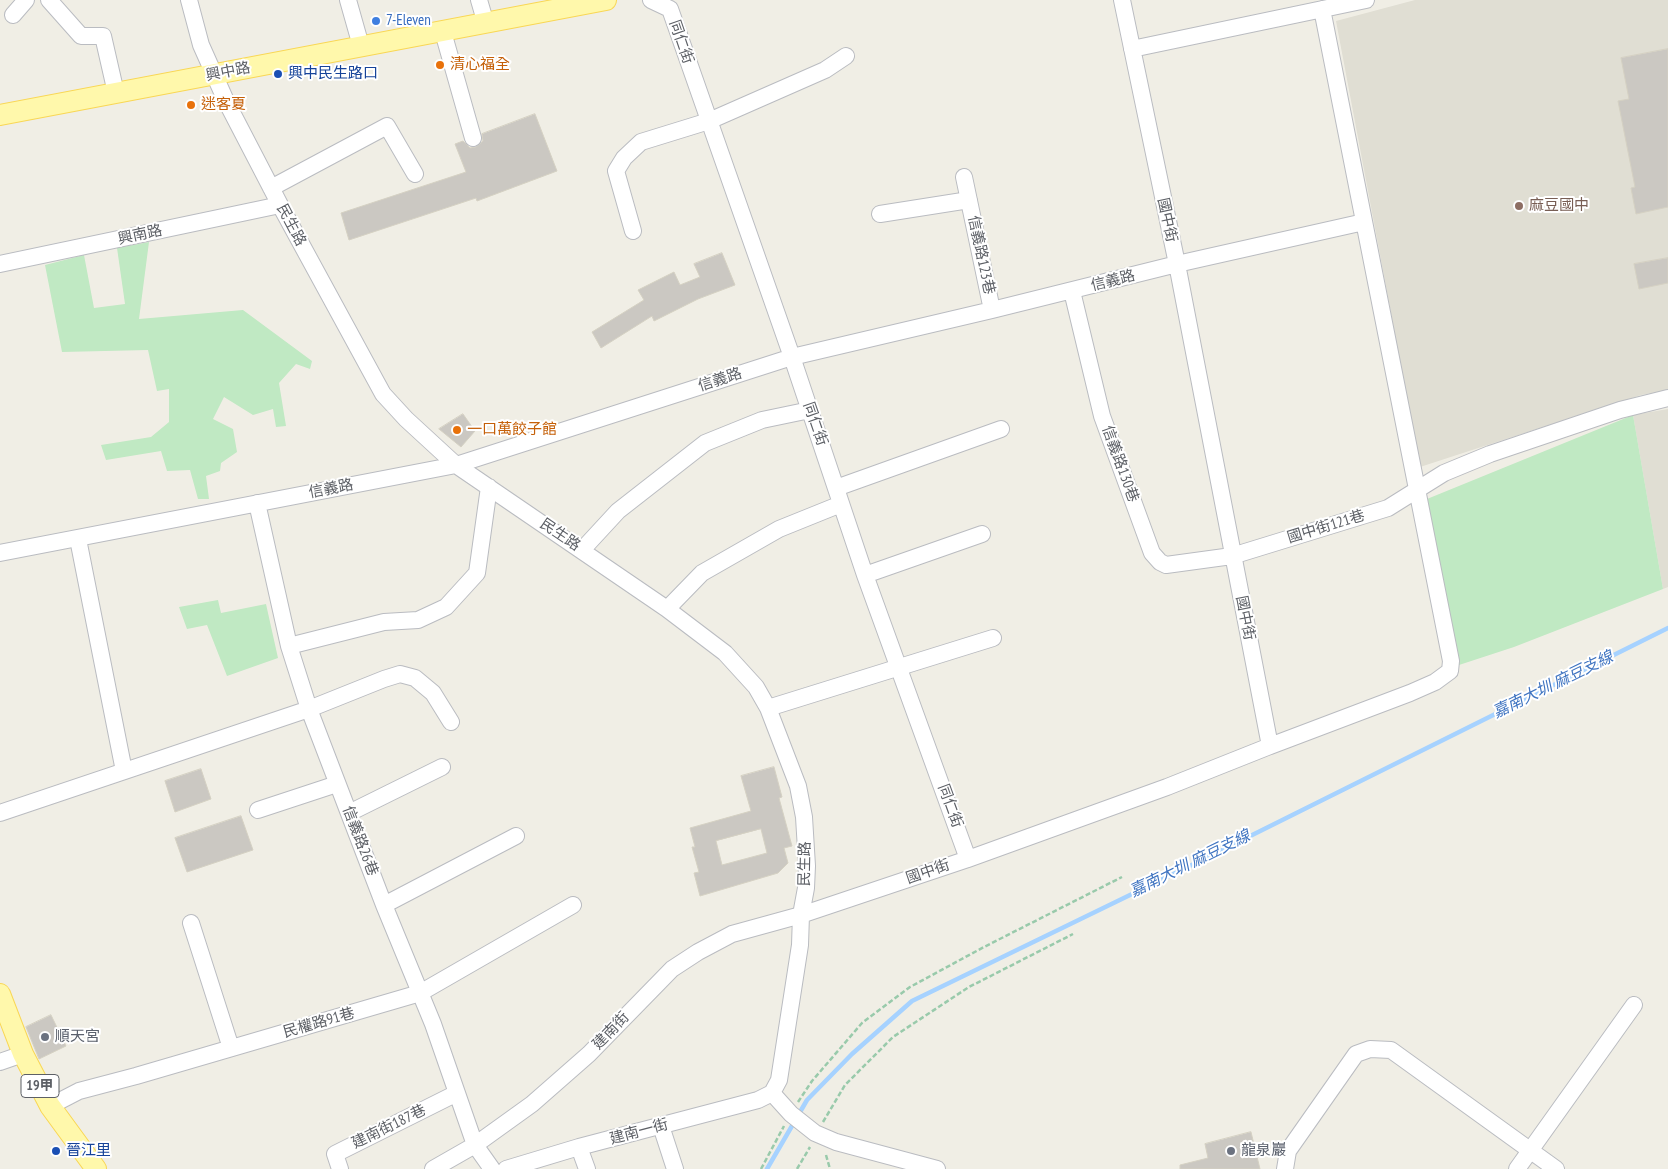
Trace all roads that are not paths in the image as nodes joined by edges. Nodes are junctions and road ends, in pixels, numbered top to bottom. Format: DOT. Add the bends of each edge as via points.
graph roads {
  1 [pos="26,0"];
  2 [pos="49,0"];
  3 [pos="189,0"];
  4 [pos="348,0"];
  5 [pos="479,0"];
  6 [pos="606,0"];
  7 [pos="651,0"];
  8 [pos="1122,0"];
  9 [pos="1366,0"];
  10 [pos="1322,9"];
  11 [pos="13,15"];
  12 [pos="486,24"];
  13 [pos="443,32"];
  14 [pos="362,46"];
  15 [pos="1132,49"];
  16 [pos="846,56"];
  17 [pos="213,74"];
  18 [pos="116,93"];
  19 [pos="0,115"];
  20 [pos="709,121"];
  21 [pos="473,138"];
  22 [pos="415,174"];
  23 [pos="964,177"];
  24 [pos="271,188"];
  25 [pos="969,200"];
  26 [pos="280,205"];
  27 [pos="880,214"];
  28 [pos="1364,222"];
  29 [pos="633,231"];
  30 [pos="0,264"];
  31 [pos="1176,264"];
  32 [pos="1072,291"];
  33 [pos="992,310"];
  34 [pos="792,357"];
  35 [pos="1668,398"];
  36 [pos="810,410"];
  37 [pos="1001,428"];
  38 [pos="456,465"];
  39 [pos="489,487"];
  40 [pos="1416,490"];
  41 [pos="839,496"];
  42 [pos="257,503"];
  43 [pos="982,534"];
  44 [pos="78,539"];
  45 [pos="582,550"];
  46 [pos="0,553"];
  47 [pos="1232,556"];
  48 [pos="865,575"];
  49 [pos="667,609"];
  50 [pos="993,638"];
  51 [pos="289,646"];
  52 [pos="899,668"];
  53 [pos="768,708"];
  54 [pos="309,709"];
  55 [pos="451,722"];
  56 [pos="1270,746"];
  57 [pos="442,767"];
  58 [pos="124,770"];
  59 [pos="337,784"];
  60 [pos="258,810"];
  61 [pos="0,813"];
  62 [pos="349,813"];
  63 [pos="516,836"];
  64 [pos="968,859"];
  65 [pos="384,905"];
  66 [pos="573,905"];
  67 [pos="801,915"];
  68 [pos="191,923"];
  69 [pos="0,994"];
  70 [pos="420,994"];
  71 [pos="1634,1005"];
  72 [pos="231,1048"];
  73 [pos="23,1054"];
  74 [pos="0,1062"];
  75 [pos="457,1093"];
  76 [pos="772,1094"];
  77 [pos="50,1106"];
  78 [pos="661,1126"];
  79 [pos="475,1145"];
  80 [pos="579,1147"];
  81 [pos="1530,1151"];
  82 [pos="91,1168"];
  83 [pos="510,1168"];
  84 [pos="340,1169"];
  85 [pos="432,1169"];
  86 [pos="492,1169"];
  87 [pos="587,1169"];
  88 [pos="675,1169"];
  89 [pos="937,1169"];
  90 [pos="1285,1169"];
  91 [pos="1517,1169"];
  92 [pos="1556,1169"];
  1 -- 11 [label="street"];
  2 -- 18 [label="street" via="81,36 103,36"];
  3 -- 17 [label="street, 民生路"];
  4 -- 14 [label="street"];
  5 -- 12 [label="street"];
  6 -- 12 [label="main road, 興中路"];
  7 -- 20 [label="street, 同仁街" via="670,9"];
  8 -- 15 [label="street, 國中街"];
  9 -- 10 [label="street"];
  10 -- 15 [label="street"];
  10 -- 28 [label="street"];
  12 -- 13 [label="main road, 興中路"];
  13 -- 14 [label="main road, 興中路"];
  13 -- 21 [label="street"];
  14 -- 17 [label="main road, 興中路"];
  15 -- 31 [label="street, 國中街"];
  16 -- 20 [label="street" via="825,70"];
  17 -- 18 [label="main road, 興中路"];
  17 -- 24 [label="street, 民生路"];
  18 -- 19 [label="main road, 興中路"];
  20 -- 29 [label="street" via="641,142 624,158 616,170"];
  20 -- 34 [label="street, 同仁街"];
  22 -- 24 [label="street" via="387,126"];
  23 -- 25 [label="street, 信義路123巷"];
  24 -- 26 [label="street, 民生路"];
  25 -- 27 [label="street, 信義路123巷"];
  25 -- 33 [label="street, 信義路123巷"];
  26 -- 30 [label="street, 興南路"];
  26 -- 38 [label="street, 民生路" via="383,394"];
  28 -- 31 [label="street, 信義路"];
  28 -- 40 [label="street"];
  31 -- 32 [label="street, 信義路"];
  31 -- 47 [label="street, 國中街"];
  32 -- 33 [label="street, 信義路"];
  32 -- 47 [label="street, 信義路130巷" via="1102,416 1152,553 1166,565"];
  33 -- 34 [label="street, 信義路"];
  34 -- 36 [label="street, 同仁街"];
  34 -- 38 [label="street, 信義路"];
  35 -- 40 [label="street, 國中街121巷" via="1620,410 1490,454 1444,473"];
  36 -- 41 [label="street, 同仁街"];
  36 -- 45 [label="street" via="762,420 705,443 618,512"];
  37 -- 41 [label="street"];
  38 -- 39 [label="street, 民生路"];
  38 -- 42 [label="street, 信義路"];
  39 -- 45 [label="street, 民生路"];
  39 -- 51 [label="street" via="477,573 446,607 418,620 384,622"];
  40 -- 47 [label="street, 國中街121巷" via="1388,508"];
  40 -- 56 [label="street" via="1451,661 1450,671 1410,693"];
  41 -- 48 [label="street, 同仁街"];
  41 -- 49 [label="street" via="702,573"];
  42 -- 44 [label="street, 信義路"];
  42 -- 51 [label="street, 信義路26巷"];
  43 -- 48 [label="street"];
  44 -- 46 [label="street, 信義路"];
  44 -- 58 [label="street"];
  45 -- 49 [label="street, 民生路"];
  47 -- 56 [label="street, 國中街"];
  48 -- 52 [label="street, 同仁街"];
  49 -- 53 [label="street, 民生路" via="725,653 756,687"];
  50 -- 52 [label="street"];
  51 -- 54 [label="street, 信義路26巷"];
  52 -- 53 [label="street"];
  52 -- 64 [label="street, 同仁街"];
  53 -- 67 [label="street, 民生路" via="798,786 804,817 807,866"];
  54 -- 55 [label="street" via="400,674 415,678 432,693"];
  54 -- 58 [label="street"];
  54 -- 59 [label="street, 信義路26巷"];
  56 -- 64 [label="street, 國中街"];
  57 -- 62 [label="street"];
  58 -- 61 [label="street"];
  59 -- 60 [label="street"];
  59 -- 62 [label="street, 信義路26巷"];
  62 -- 65 [label="street, 信義路26巷"];
  63 -- 65 [label="street"];
  64 -- 67 [label="street, 國中街"];
  65 -- 70 [label="street, 信義路26巷"];
  66 -- 70 [label="street, 民權路91巷"];
  67 -- 76 [label="street, 民生路" via="800,945 779,1080"];
  67 -- 79 [label="street, 建南街" via="732,934 672,969 556,1084"];
  68 -- 72 [label="street"];
  69 -- 73 [label="main road, 19甲"];
  70 -- 72 [label="street, 民權路91巷"];
  70 -- 75 [label="street, 信義路26巷"];
  71 -- 81 [label="street"];
  72 -- 77 [label="street, 民權路91巷" via="79,1091"];
  73 -- 74 [label="street"];
  73 -- 77 [label="main road, 19甲"];
  75 -- 79 [label="street, 信義路26巷"];
  75 -- 84 [label="street, 建南街187巷" via="335,1154"];
  76 -- 78 [label="street, 建南一街"];
  76 -- 89 [label="street" via="816,1133 836,1142"];
  77 -- 82 [label="main road, 19甲"];
  78 -- 80 [label="street, 建南一街"];
  78 -- 88 [label="street"];
  79 -- 85 [label="street, 建南街"];
  79 -- 86 [label="street, 信義路26巷"];
  80 -- 83 [label="street, 建南一街"];
  80 -- 87 [label="street"];
  81 -- 90 [label="street" via="1391,1050 1370,1049 1356,1054 1299,1134 1288,1151"];
  81 -- 91 [label="street"];
  81 -- 92 [label="street"];
}
